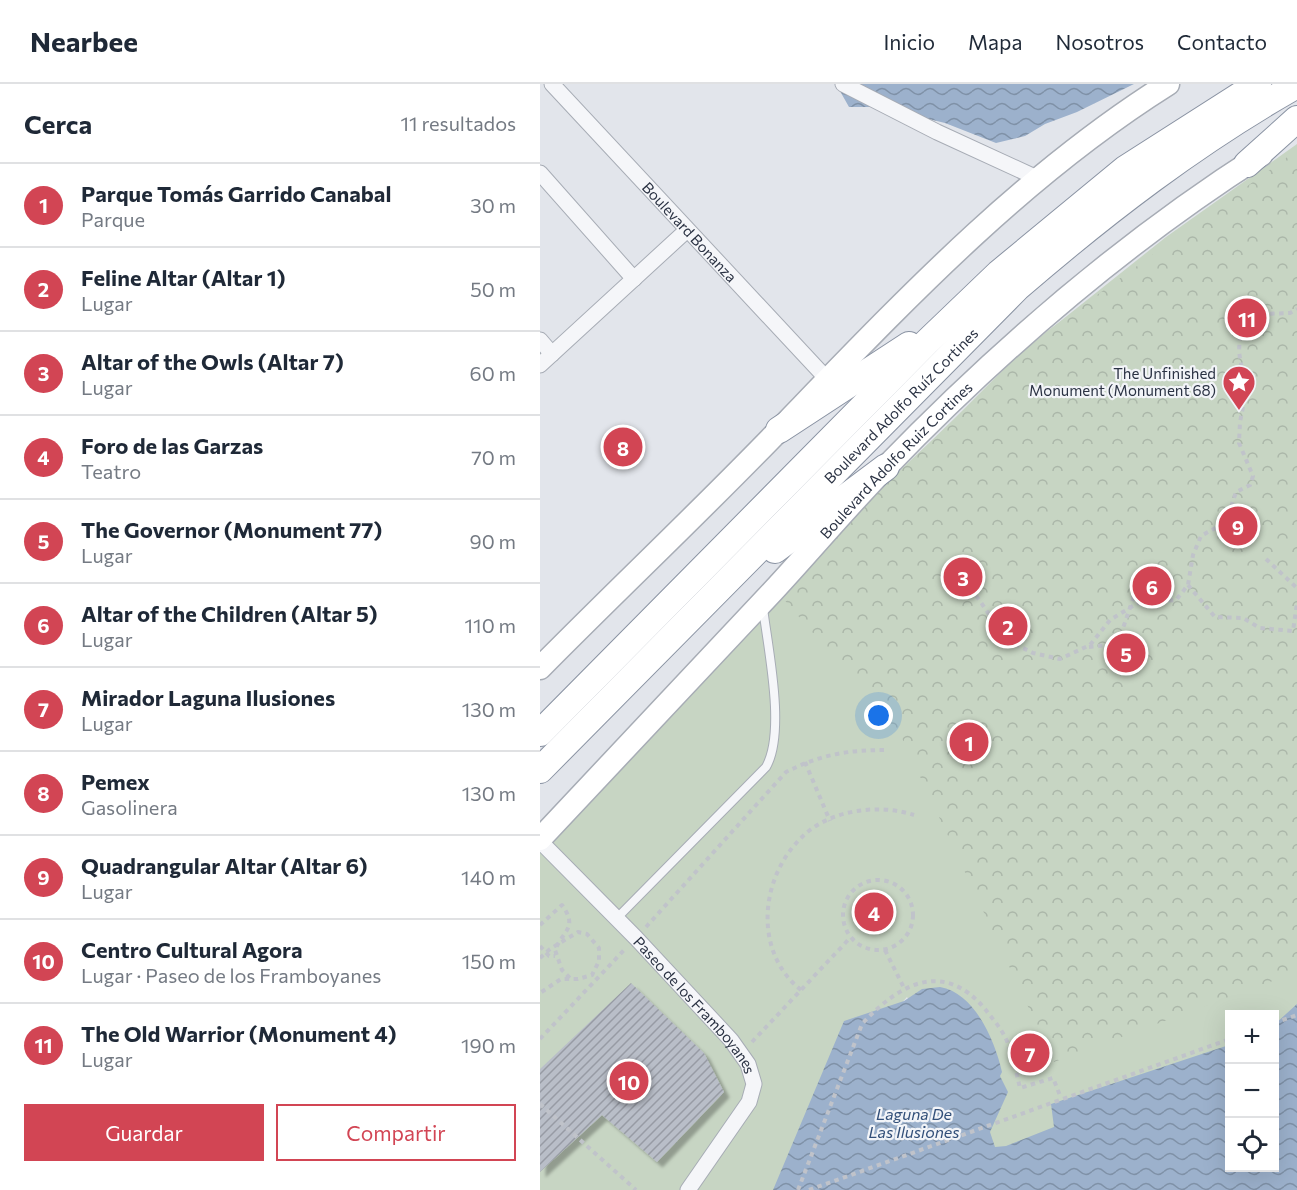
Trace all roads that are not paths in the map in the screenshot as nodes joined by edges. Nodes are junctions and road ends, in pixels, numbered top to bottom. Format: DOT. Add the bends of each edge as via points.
graph roads {
  1 [pos="552,84"];
  2 [pos="843,84"];
  3 [pos="1168,84"];
  4 [pos="1258,84"];
  5 [pos="1297,85"];
  6 [pos="1297,119"];
  7 [pos="1297,132"];
  8 [pos="1246,164"];
  9 [pos="540,173"];
  10 [pos="1037,178"];
  11 [pos="687,230"];
  12 [pos="634,279"];
  13 [pos="955,315"];
  14 [pos="540,340"];
  15 [pos="552,354"];
  16 [pos="540,365"];
  17 [pos="827,379"];
  18 [pos="779,430"];
  19 [pos="886,467"];
  20 [pos="708,600"];
  21 [pos="762,602"];
  22 [pos="540,669"];
  23 [pos="540,733"];
  24 [pos="540,770"];
  25 [pos="540,840"];
  26 [pos="617,918"];
  27 [pos="688,1190"];
  1 -- 11 [label="street, Boulevard Bonanza"];
  2 -- 10 [label="street"];
  3 -- 10 [label="main road" via="1100,129"];
  4 -- 13 [label="highway, Boulevard Adolfo Ruíz Cortines" via="1125,169 1047,231"];
  5 -- 20 [label="highway, Boulevard Adolfo Ruíz Cortines" via="1151,178 1044,265 952,352"];
  6 -- 8 [label="highway"];
  7 -- 8 [label="main road, Boulevard Adolfo Ruiz Cortines"];
  8 -- 19 [label="main road, Boulevard Adolfo Ruiz Cortines" via="1110,261 1012,344"];
  9 -- 12 [label="street"];
  10 -- 17 [label="main road"];
  11 -- 12 [label="street"];
  11 -- 17 [label="street, Boulevard Bonanza"];
  12 -- 15 [label="street"];
  13 -- 18 [label="highway"];
  13 -- 23 [label="highway, Boulevard Adolfo Ruíz Cortines"];
  14 -- 15 [label="street"];
  15 -- 16 [label="street"];
  17 -- 18 [label="main road"];
  18 -- 22 [label="main road"];
  19 -- 20 [label="highway"];
  19 -- 21 [label="main road, Boulevard Adolfo Ruiz Cortines"];
  20 -- 24 [label="highway, Boulevard Adolfo Ruíz Cortines"];
  21 -- 25 [label="main road, Boulevard Adolfo Ruiz Cortines"];
  21 -- 26 [label="lane" via="776,734 772,755 766,767"];
  25 -- 26 [label="street, Paseo de los Framboyanes"];
  26 -- 27 [label="street, Paseo de los Framboyanes" via="742,1053 754,1084 749,1102"];
}
